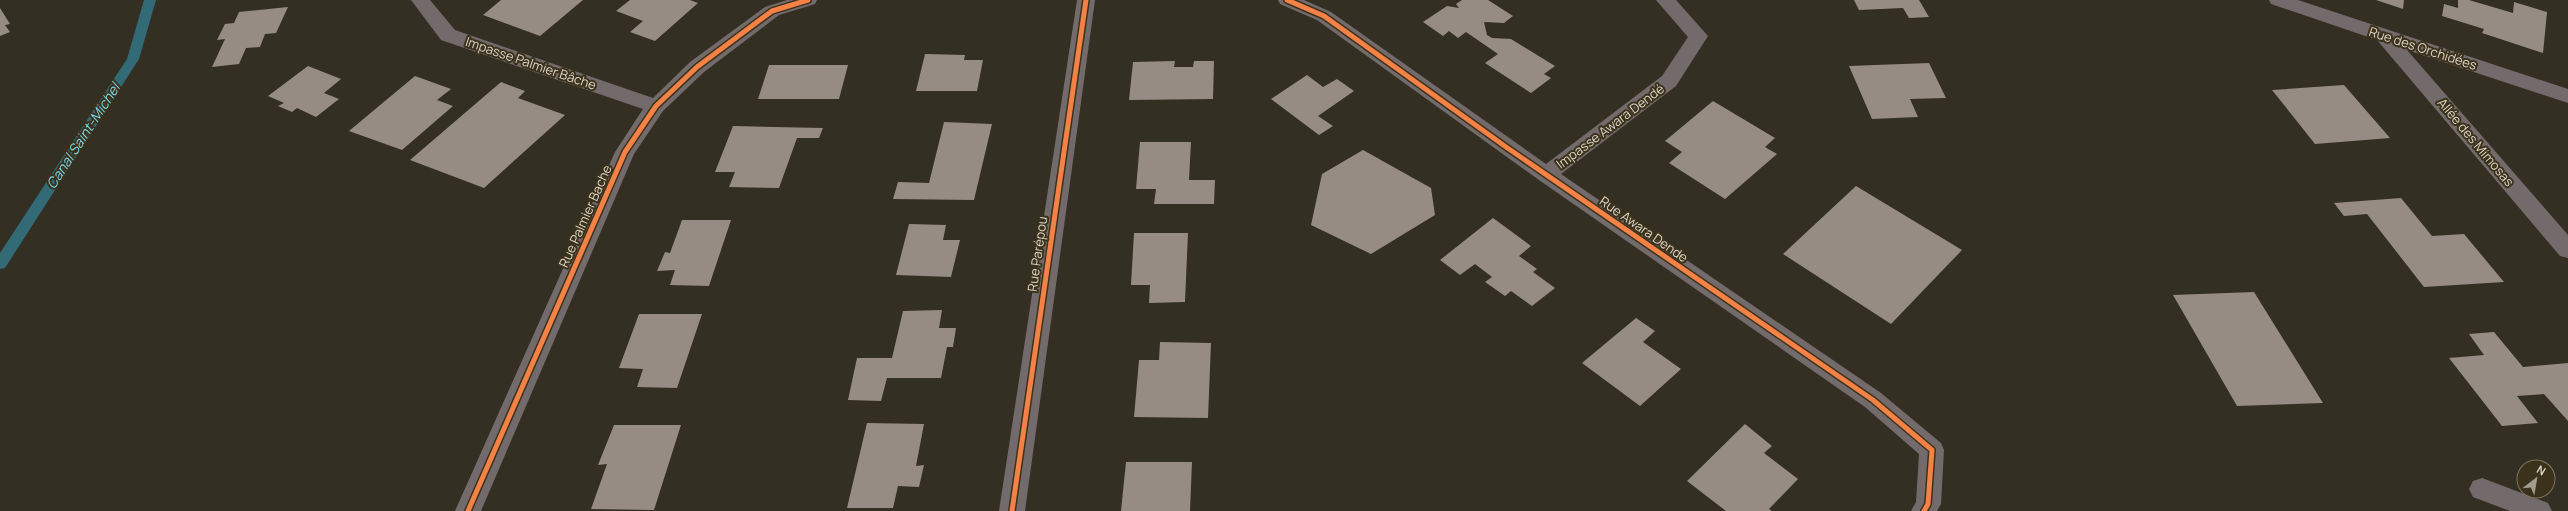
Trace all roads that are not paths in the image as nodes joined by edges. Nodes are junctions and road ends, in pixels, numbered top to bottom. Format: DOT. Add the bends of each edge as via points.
graph roads {
  1 [pos="420,0"];
  2 [pos="808,0"];
  3 [pos="1086,0"];
  4 [pos="1287,0"];
  5 [pos="1665,0"];
  6 [pos="2278,0"];
  7 [pos="2384,35"];
  8 [pos="2568,96"];
  9 [pos="656,106"];
  10 [pos="1546,175"];
  11 [pos="2568,250"];
  12 [pos="2482,489"];
  13 [pos="468,511"];
  14 [pos="1012,511"];
  15 [pos="1924,511"];
  16 [pos="2539,511"];
  1 -- 9 [label="street, Impasse Palmier Bâche" via="448,35"];
  2 -- 9 [label="street, Rue Palmier Bache" via="772,11 697,67"];
  3 -- 14 [label="street, Rue Parépou"];
  4 -- 10 [label="street, Rue Awara Dende" via="1324,16"];
  5 -- 10 [label="street, Impasse Awara Dendé" via="1698,36 1669,81"];
  6 -- 7 [label="street, Rue des Orchidées"];
  7 -- 8 [label="street, Rue des Orchidées"];
  7 -- 11 [label="street, Allée des Mimosas"];
  9 -- 13 [label="street, Rue Palmier Bache" via="625,152"];
  10 -- 15 [label="street, Rue Awara Dende" via="1873,400 1932,450 1928,504"];
  12 -- 16 [label="street"];
}
